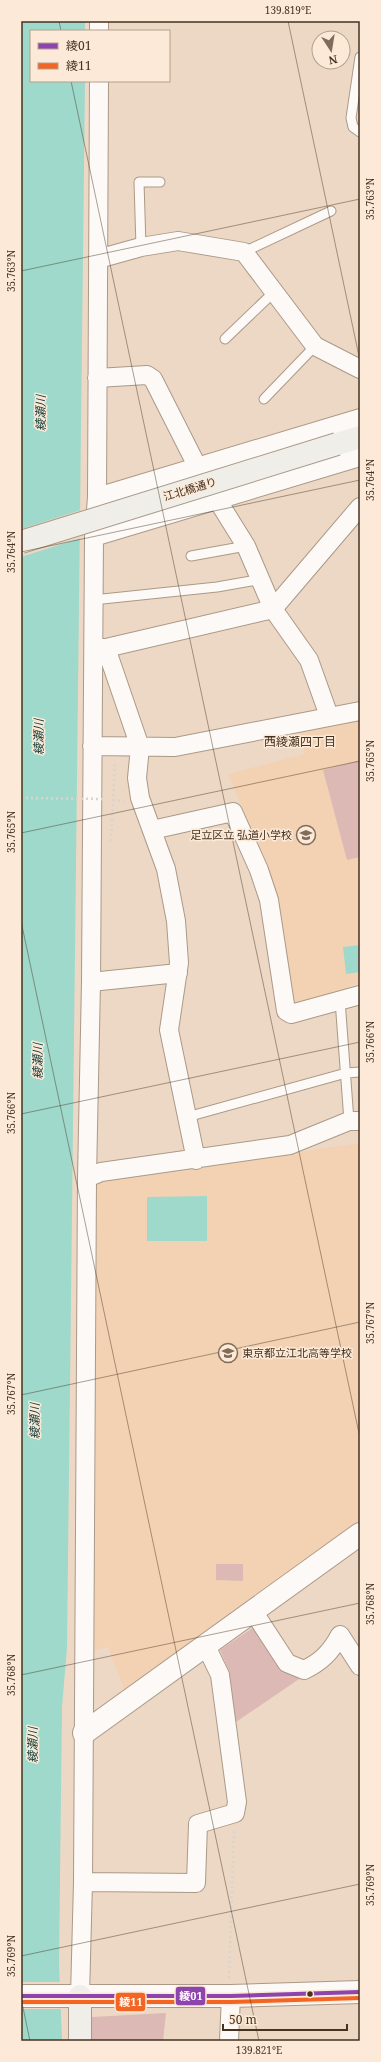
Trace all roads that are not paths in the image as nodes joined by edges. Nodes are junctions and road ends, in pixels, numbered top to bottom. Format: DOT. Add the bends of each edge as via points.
graph roads {
  1 [pos="360,57"];
  2 [pos="99,82"];
  3 [pos="360,132"];
  4 [pos="160,182"];
  5 [pos="331,211"];
  6 [pos="140,247"];
  7 [pos="244,252"];
  8 [pos="98,259"];
  9 [pos="273,292"];
  10 [pos="226,339"];
  11 [pos="314,346"];
  12 [pos="360,369"];
  13 [pos="97,378"];
  14 [pos="264,399"];
  15 [pos="360,418"];
  16 [pos="360,437"];
  17 [pos="360,457"];
  18 [pos="198,468"];
  19 [pos="122,490"];
  20 [pos="97,497"];
  21 [pos="218,501"];
  22 [pos="360,507"];
  23 [pos="133,526"];
  24 [pos="94,537"];
  25 [pos="21,542"];
  26 [pos="246,546"];
  27 [pos="190,556"];
  28 [pos="262,579"];
  29 [pos="93,600"];
  30 [pos="273,609"];
  31 [pos="100,648"];
  32 [pos="360,711"];
  33 [pos="328,716"];
  34 [pos="92,746"];
  35 [pos="140,747"];
  36 [pos="152,830"];
  37 [pos="178,973"];
  38 [pos="91,982"];
  39 [pos="360,994"];
  40 [pos="340,1000"];
  41 [pos="360,1072"];
  42 [pos="346,1073"];
  43 [pos="187,1117"];
  44 [pos="355,1121"];
  45 [pos="196,1160"];
  46 [pos="86,1178"];
  47 [pos="360,1534"];
  48 [pos="253,1611"];
  49 [pos="205,1644"];
  50 [pos="360,1666"];
  51 [pos="84,1733"];
  52 [pos="83,1882"];
  53 [pos="360,1992"];
  54 [pos="21,1996"];
  55 [pos="74,1996"];
  56 [pos="231,1996"];
  57 [pos="80,2041"];
  58 [pos="228,2041"];
  1 -- 3 [label="lane" via="351,118 353,127"];
  2 -- 8 [label="street"];
  4 -- 6 [label="lane" via="139,182"];
  5 -- 7 [label="lane"];
  6 -- 7 [label="street" via="178,241"];
  6 -- 8 [label="street"];
  7 -- 9 [label="street"];
  8 -- 13 [label="street"];
  9 -- 10 [label="lane"];
  9 -- 11 [label="street"];
  11 -- 12 [label="street"];
  11 -- 14 [label="lane"];
  13 -- 18 [label="street" via="147,375 153,379"];
  13 -- 20 [label="street"];
  15 -- 18 [label="street"];
  16 -- 25 [label="main road, 江北橋通り, bridge"];
  17 -- 21 [label="street"];
  18 -- 19 [label="street"];
  19 -- 20 [label="street"];
  19 -- 23 [label="street" via="115,495 112,511 117,519"];
  20 -- 24 [label="street"];
  21 -- 23 [label="street"];
  21 -- 26 [label="street"];
  22 -- 30 [label="street"];
  23 -- 24 [label="street"];
  24 -- 29 [label="street"];
  26 -- 27 [label="lane"];
  26 -- 28 [label="street"];
  28 -- 29 [label="lane" via="217,587"];
  28 -- 30 [label="street"];
  29 -- 31 [label="street"];
  30 -- 31 [label="street"];
  30 -- 33 [label="street" via="309,660"];
  31 -- 34 [label="street"];
  31 -- 35 [label="street"];
  32 -- 33 [label="street"];
  33 -- 35 [label="street" via="175,747"];
  34 -- 35 [label="street"];
  34 -- 38 [label="street"];
  35 -- 36 [label="street" via="137,778"];
  36 -- 37 [label="street" via="166,869 176,922"];
  36 -- 40 [label="street" via="233,812 259,870 269,900 286,1011 291,1014"];
  37 -- 38 [label="street"];
  37 -- 43 [label="street" via="169,1030"];
  38 -- 46 [label="street"];
  39 -- 40 [label="street"];
  40 -- 42 [label="lane"];
  41 -- 42 [label="lane"];
  42 -- 43 [label="lane"];
  42 -- 44 [label="lane"];
  43 -- 45 [label="street"];
  44 -- 45 [label="street" via="290,1145"];
  45 -- 46 [label="street" via="101,1172"];
  46 -- 51 [label="street"];
  47 -- 48 [label="street"];
  48 -- 49 [label="street"];
  48 -- 50 [label="street" via="287,1662 304,1670 317,1664 331,1651 340,1635"];
  49 -- 51 [label="street"];
  49 -- 52 [label="street" via="220,1675 237,1802 235,1813 198,1824 196,1883"];
  51 -- 52 [label="street"];
  52 -- 55 [label="street"];
  53 -- 56 [label="street"];
  54 -- 55 [label="street"];
  55 -- 56 [label="street"];
  55 -- 57 [label="main road"];
  56 -- 58 [label="street"];
}
